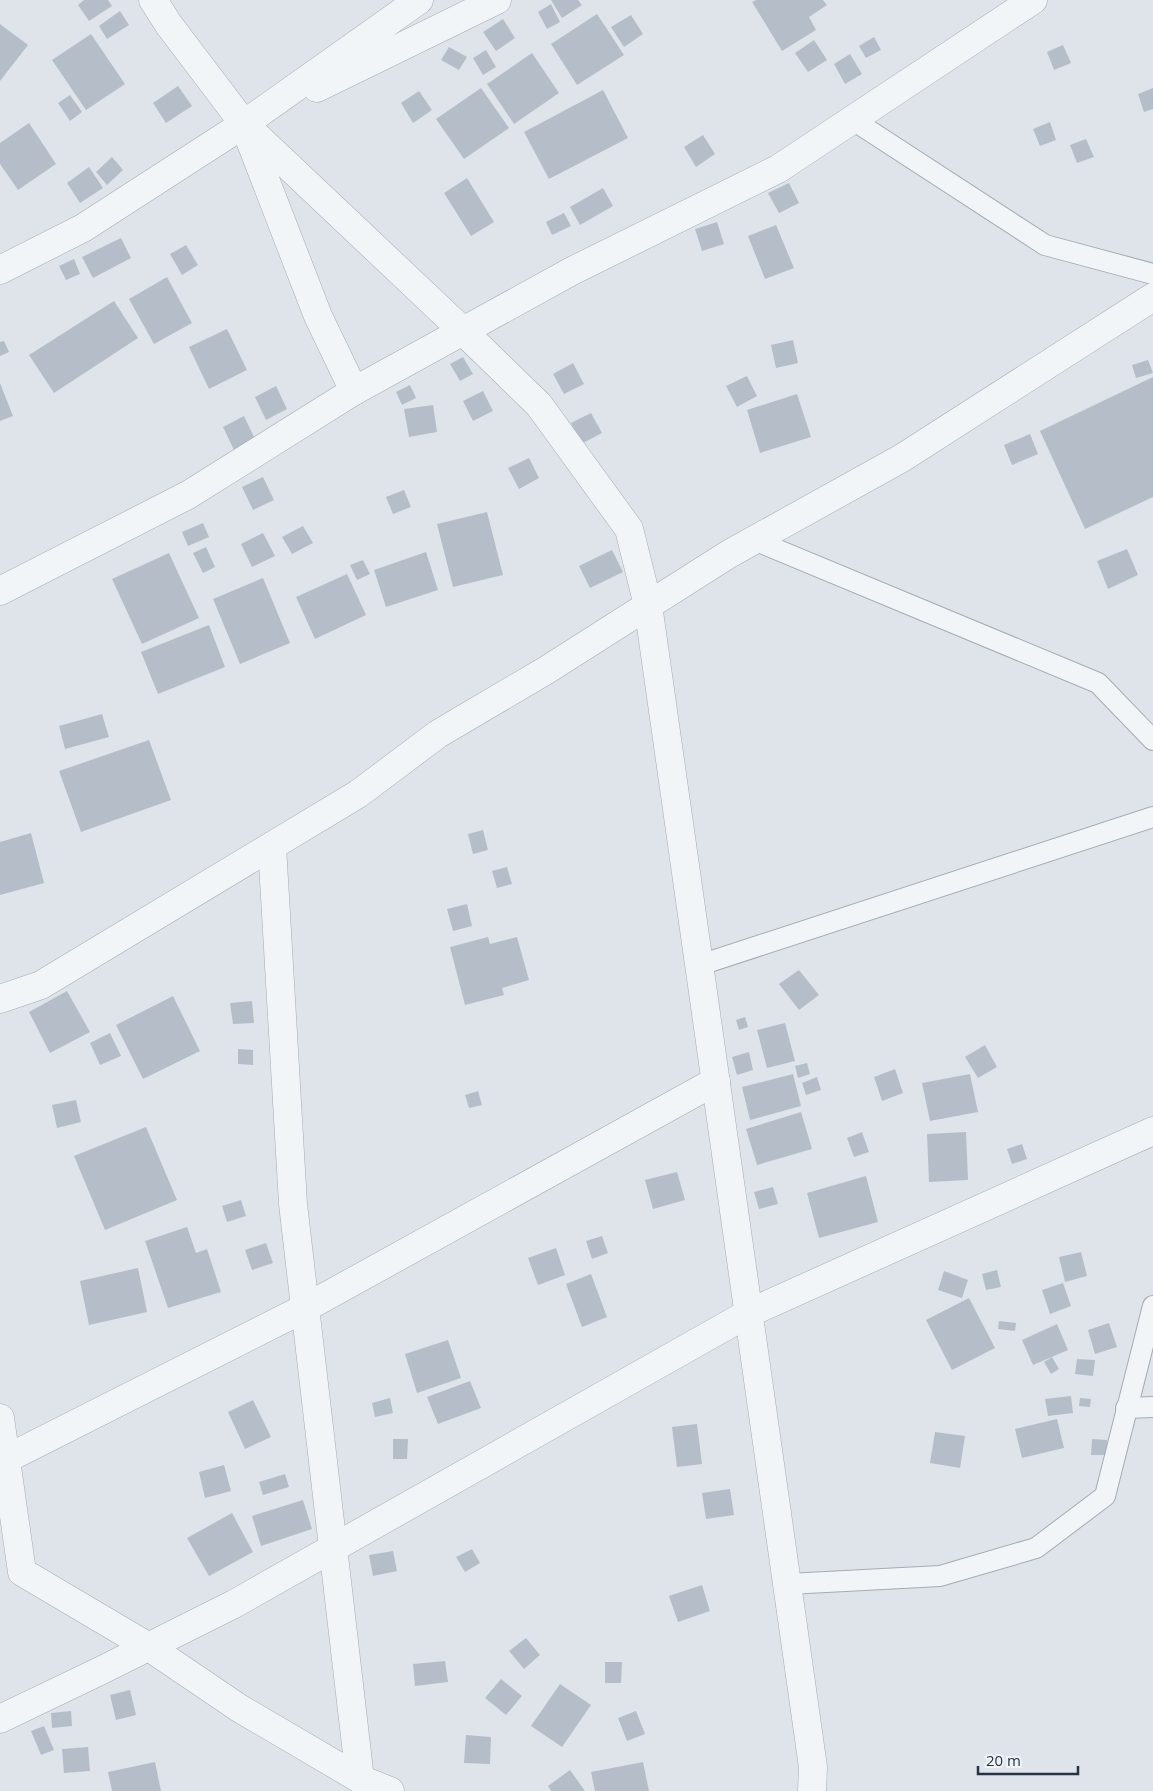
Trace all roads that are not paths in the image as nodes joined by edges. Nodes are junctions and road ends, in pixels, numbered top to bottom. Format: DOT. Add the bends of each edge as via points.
graph roads {
  1 [pos="153,0"];
  2 [pos="419,0"];
  3 [pos="498,0"];
  4 [pos="1033,0"];
  5 [pos="853,120"];
  6 [pos="244,124"];
  7 [pos="0,270"];
  8 [pos="1153,274"];
  9 [pos="1153,297"];
  10 [pos="464,331"];
  11 [pos="354,391"];
  12 [pos="754,540"];
  13 [pos="0,591"];
  14 [pos="648,605"];
  15 [pos="1153,740"];
  16 [pos="1153,817"];
  17 [pos="272,846"];
  18 [pos="700,965"];
  19 [pos="0,999"];
  20 [pos="716,1081"];
  21 [pos="1153,1131"];
  22 [pos="1153,1306"];
  23 [pos="305,1308"];
  24 [pos="749,1312"];
  25 [pos="1153,1407"];
  26 [pos="1126,1408"];
  27 [pos="0,1418"];
  28 [pos="6,1459"];
  29 [pos="333,1548"];
  30 [pos="788,1584"];
  31 [pos="149,1647"];
  32 [pos="0,1719"];
  33 [pos="360,1779"];
  34 [pos="390,1791"];
  35 [pos="812,1791"];
  1 -- 6 [label="street"];
  2 -- 6 [label="street"];
  3 -- 6 [label="street"];
  4 -- 5 [label="street"];
  5 -- 8 [label="lane" via="1045,245"];
  5 -- 10 [label="street" via="778,169 572,271"];
  6 -- 7 [label="street" via="83,228"];
  6 -- 10 [label="street"];
  6 -- 11 [label="street" via="318,316"];
  9 -- 12 [label="street" via="902,458"];
  10 -- 11 [label="street"];
  10 -- 14 [label="street" via="540,405 629,529"];
  11 -- 13 [label="street" via="188,495"];
  12 -- 14 [label="street"];
  12 -- 15 [label="lane" via="1098,683"];
  14 -- 17 [label="street" via="438,734 358,794"];
  14 -- 18 [label="street"];
  16 -- 18 [label="lane"];
  17 -- 19 [label="street" via="41,985"];
  17 -- 23 [label="street" via="293,1204"];
  18 -- 20 [label="street"];
  20 -- 23 [label="street"];
  20 -- 24 [label="street"];
  21 -- 24 [label="street"];
  22 -- 26 [label="lane"];
  23 -- 28 [label="street"];
  23 -- 29 [label="street"];
  24 -- 29 [label="street"];
  24 -- 30 [label="street"];
  25 -- 26 [label="lane"];
  26 -- 30 [label="lane" via="1105,1496 1036,1548 940,1576"];
  27 -- 28 [label="street"];
  28 -- 31 [label="street" via="22,1572"];
  29 -- 31 [label="street"];
  29 -- 33 [label="street"];
  30 -- 35 [label="street" via="813,1767"];
  31 -- 32 [label="street"];
  31 -- 33 [label="street" via="239,1708"];
  33 -- 34 [label="street"];
}
